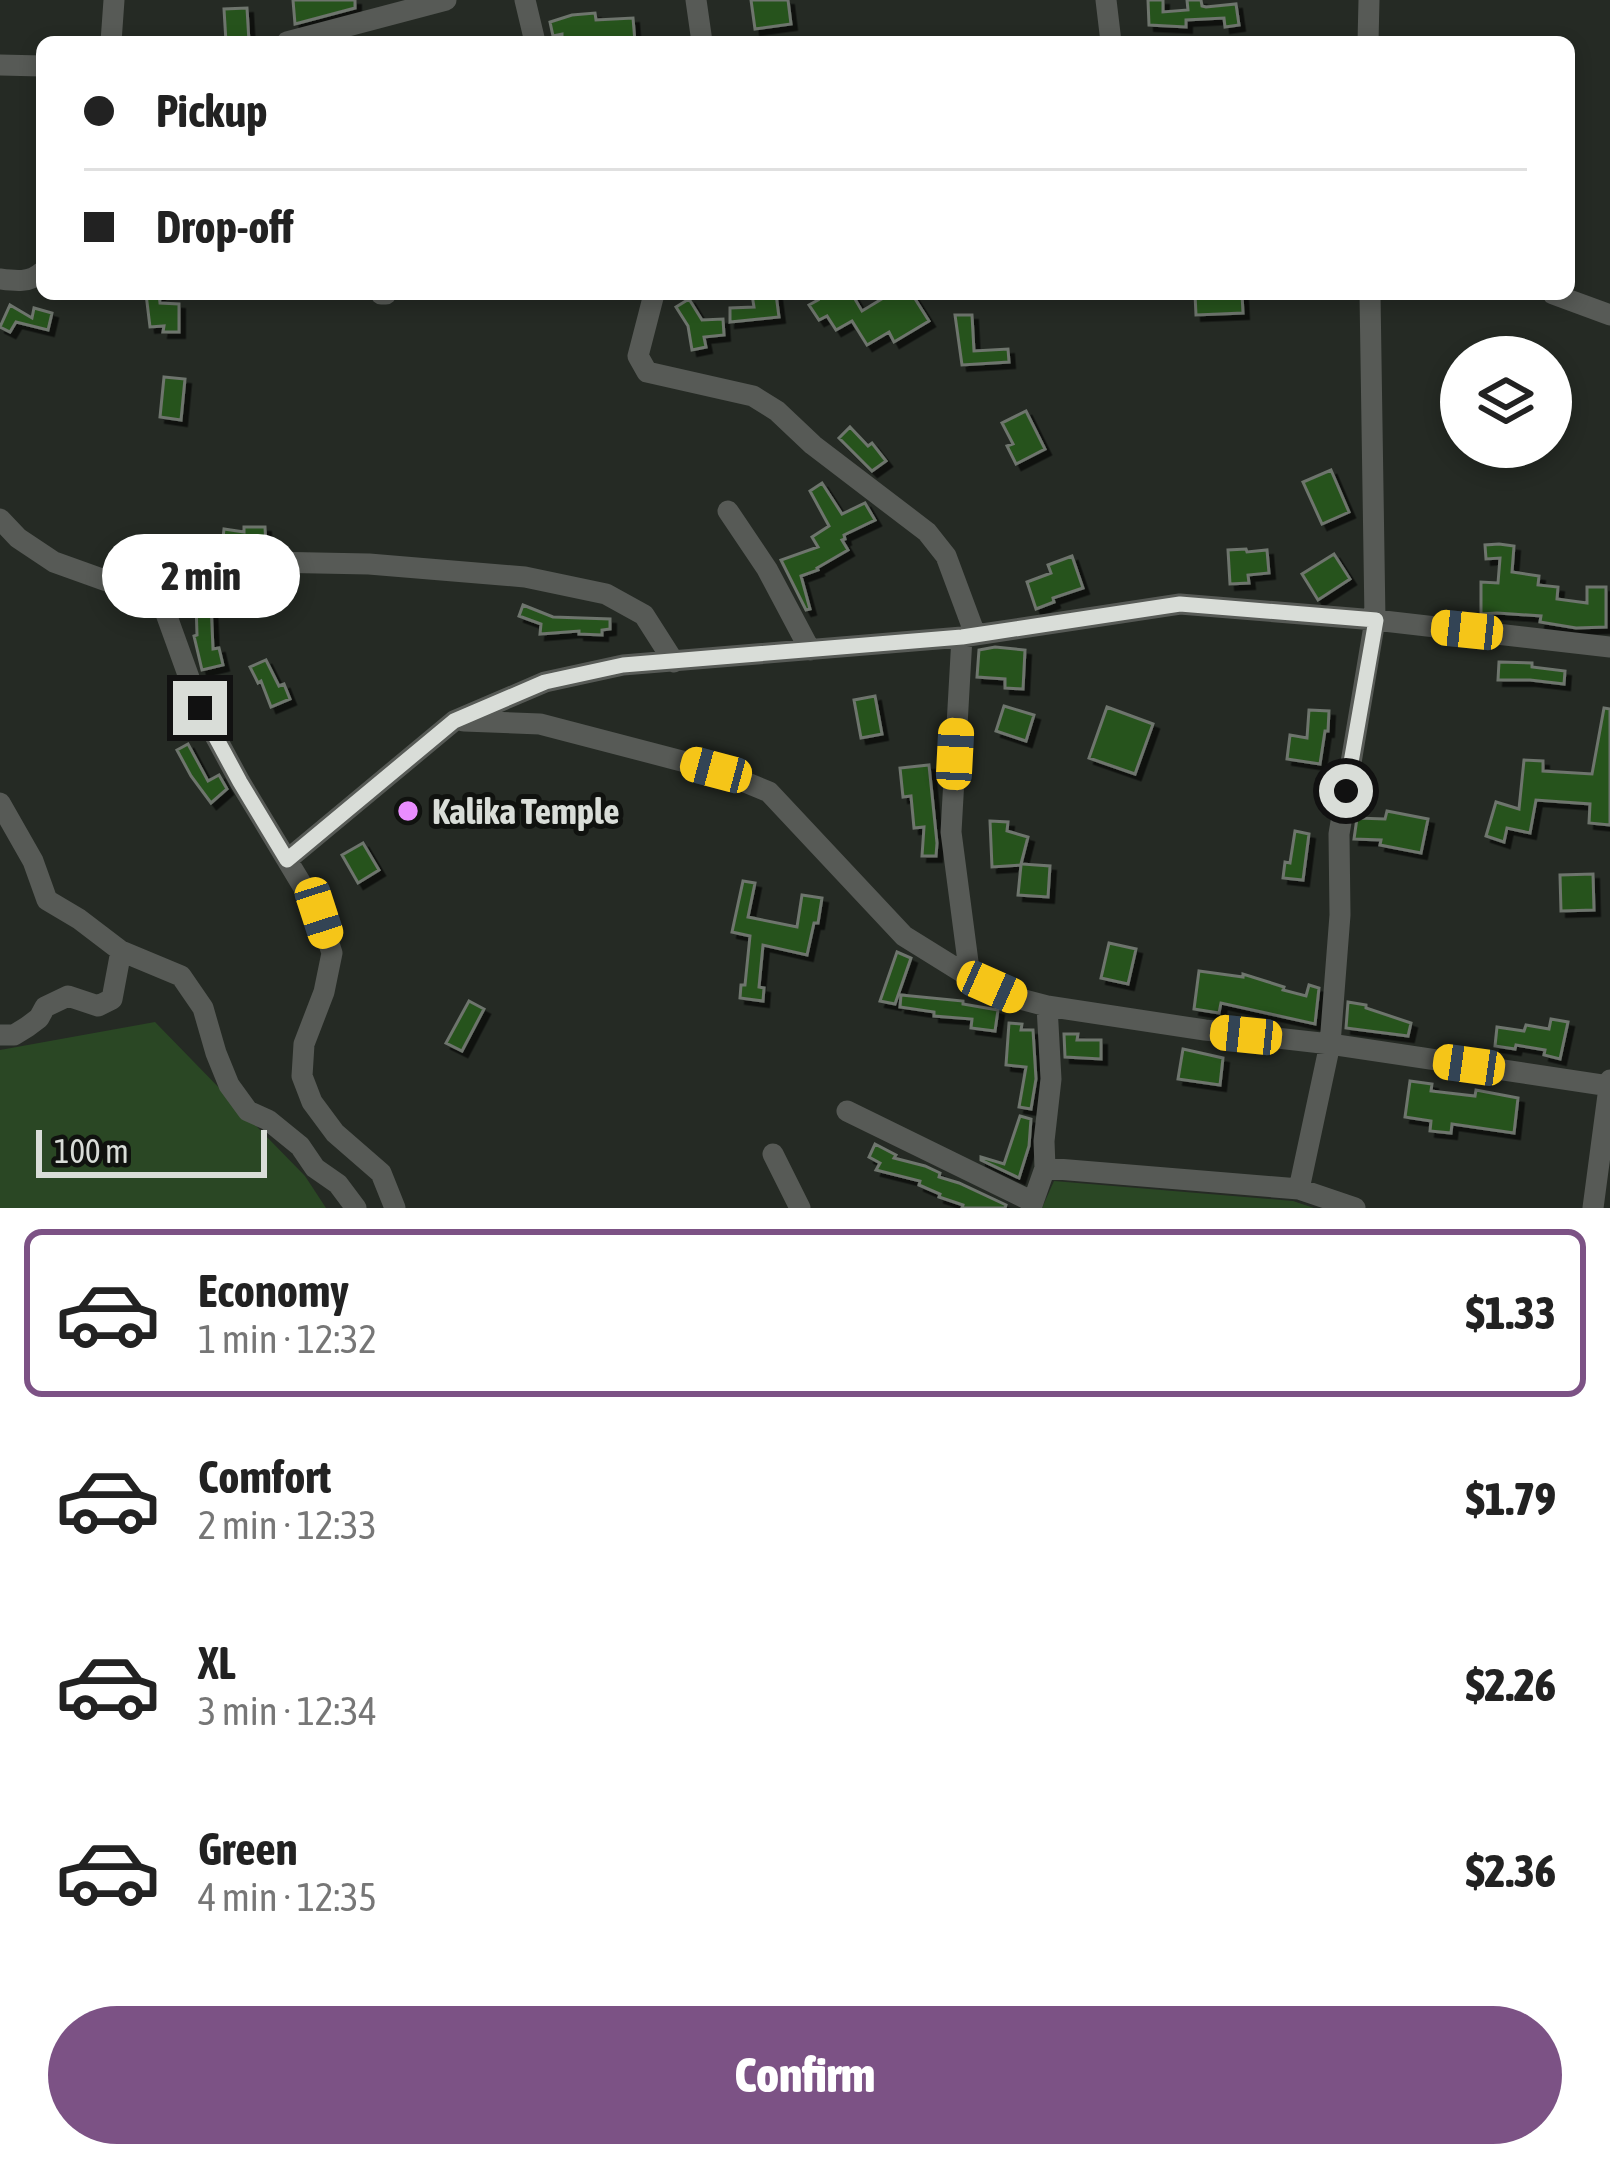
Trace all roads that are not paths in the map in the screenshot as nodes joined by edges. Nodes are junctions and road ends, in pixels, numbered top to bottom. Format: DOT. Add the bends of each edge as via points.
graph roads {
  1 [pos="114,0"];
  2 [pos="446,0"];
  3 [pos="525,0"];
  4 [pos="696,0"];
  5 [pos="1106,0"];
  6 [pos="1369,0"];
  7 [pos="111,36"];
  8 [pos="309,36"];
  9 [pos="534,36"];
  10 [pos="701,36"];
  11 [pos="1110,36"];
  12 [pos="1368,36"];
  13 [pos="0,65"];
  14 [pos="36,66"];
  15 [pos="36,277"];
  16 [pos="0,279"];
  17 [pos="652,300"];
  18 [pos="1370,300"];
  19 [pos="1569,300"];
  20 [pos="1610,315"];
  21 [pos="728,511"];
  22 [pos="0,519"];
  23 [pos="152,574"];
  24 [pos="1376,620"];
  25 [pos="969,636"];
  26 [pos="1610,647"];
  27 [pos="810,650"];
  28 [pos="674,662"];
  29 [pos="454,721"];
  30 [pos="0,803"];
  31 [pos="287,860"];
  32 [pos="121,951"];
  33 [pos="970,977"];
  34 [pos="1047,1006"];
  35 [pos="0,1035"];
  36 [pos="1330,1044"];
  37 [pos="1610,1084"];
  38 [pos="847,1111"];
  39 [pos="773,1154"];
  40 [pos="1045,1168"];
  41 [pos="1299,1189"];
  42 [pos="1032,1205"];
  43 [pos="356,1208"];
  44 [pos="395,1208"];
  45 [pos="800,1208"];
  46 [pos="1354,1208"];
  47 [pos="1593,1208"];
  1 -- 7 [label="street"];
  2 -- 8 [label="street"];
  3 -- 9 [label="street"];
  4 -- 10 [label="street"];
  5 -- 11 [label="street"];
  6 -- 12 [label="street"];
  13 -- 14 [label="street"];
  15 -- 16 [label="street"];
  17 -- 25 [label="street" via="638,356 647,372 753,396 927,532 946,556"];
  18 -- 24 [label="street"];
  19 -- 20 [label="street"];
  21 -- 27 [label="street"];
  22 -- 23 [label="street" via="54,562 106,580"];
  23 -- 28 [label="street" via="221,561 525,577 606,595 644,615"];
  23 -- 31 [label="street" via="200,708"];
  24 -- 25 [label="street" via="1180,604"];
  24 -- 26 [label="street"];
  24 -- 36 [label="street" via="1339,834"];
  25 -- 27 [label="street"];
  25 -- 33 [label="street" via="951,832"];
  27 -- 28 [label="street"];
  28 -- 29 [label="street" via="545,682"];
  29 -- 31 [label="street"];
  29 -- 33 [label="street" via="540,724 770,792 904,936"];
  30 -- 32 [label="street" via="47,900"];
  31 -- 44 [label="street" via="332,953 302,1076 335,1133 381,1173"];
  32 -- 35 [label="street" via="112,999 98,1006 68,996 27,1028"];
  32 -- 43 [label="street" via="182,976 248,1111 300,1146"];
  33 -- 34 [label="street"];
  34 -- 36 [label="street"];
  34 -- 40 [label="street"];
  36 -- 37 [label="street"];
  36 -- 41 [label="street"];
  37 -- 47 [label="street"];
  38 -- 42 [label="street"];
  39 -- 45 [label="street"];
  40 -- 41 [label="street"];
  40 -- 42 [label="street"];
  41 -- 46 [label="street"];
}
